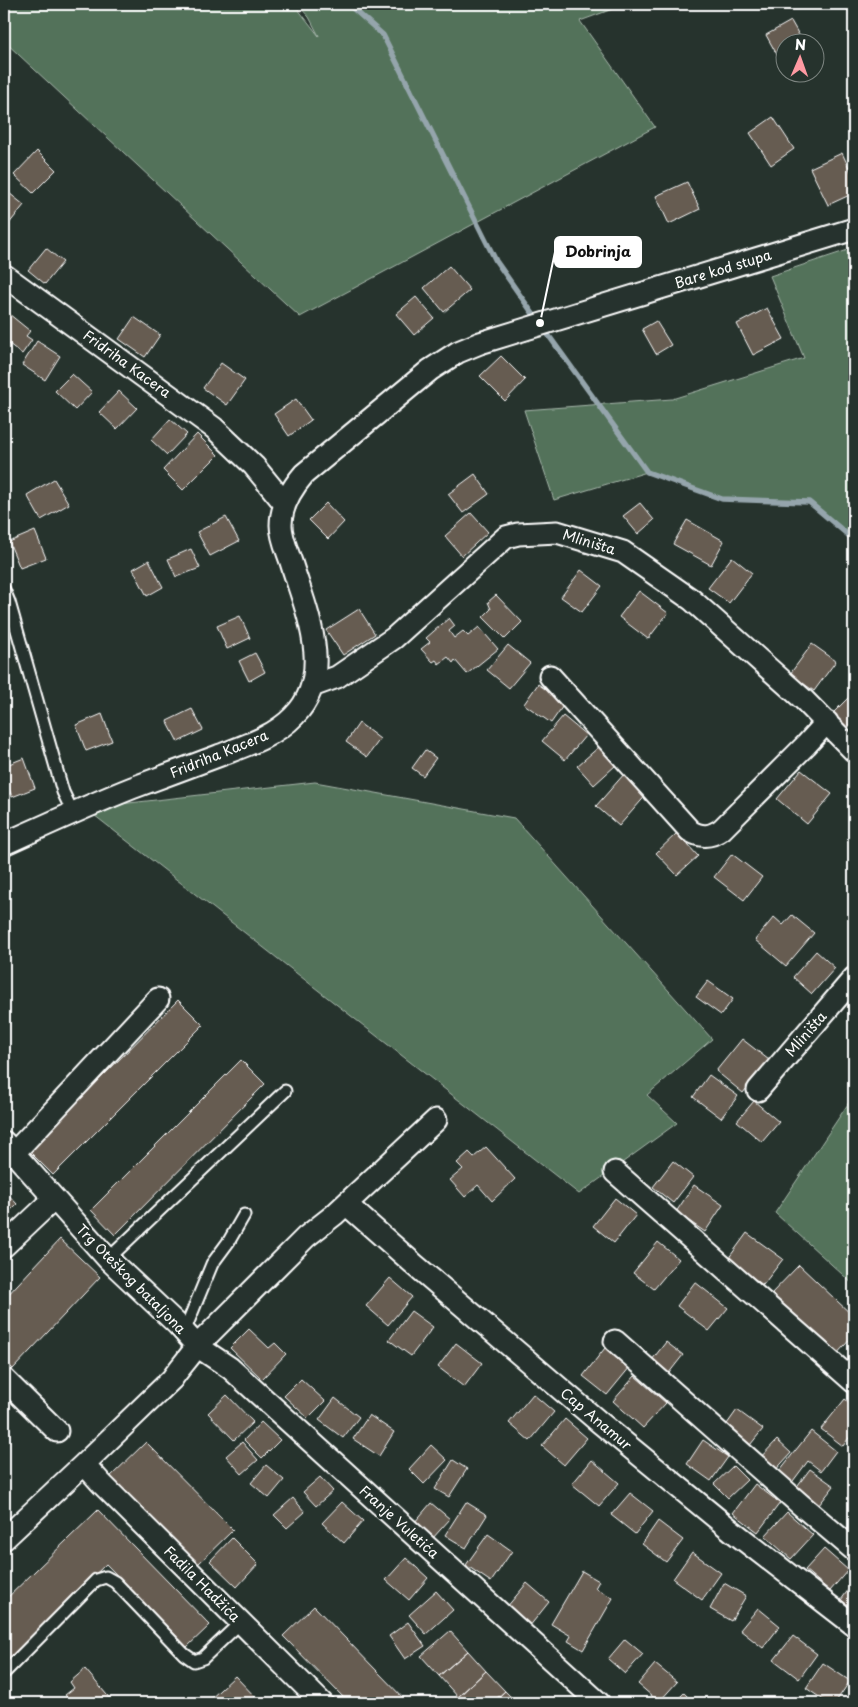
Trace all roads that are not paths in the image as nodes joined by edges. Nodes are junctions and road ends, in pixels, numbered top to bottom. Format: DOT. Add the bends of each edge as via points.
graph roads {
  1 [pos="854,228"];
  2 [pos="4,275"];
  3 [pos="592,309"];
  4 [pos="286,504"];
  5 [pos="4,590"];
  6 [pos="550,676"];
  7 [pos="312,686"];
  8 [pos="827,722"];
  9 [pos="854,751"];
  10 [pos="73,813"];
  11 [pos="4,844"];
  12 [pos="854,978"];
  13 [pos="158,999"];
  14 [pos="758,1090"];
  15 [pos="285,1091"];
  16 [pos="436,1120"];
  17 [pos="9,1147"];
  18 [pos="615,1172"];
  19 [pos="54,1198"];
  20 [pos="346,1204"];
  21 [pos="244,1215"];
  22 [pos="4,1246"];
  23 [pos="108,1258"];
  24 [pos="190,1339"];
  25 [pos="614,1341"];
  26 [pos="4,1379"];
  27 [pos="854,1382"];
  28 [pos="57,1431"];
  29 [pos="84,1464"];
  30 [pos="4,1539"];
  31 [pos="854,1550"];
  32 [pos="240,1623"];
  33 [pos="854,1625"];
  34 [pos="4,1674"];
  35 [pos="322,1703"];
  36 [pos="599,1703"];
  1 -- 3 [label="street, Bare kod stupa"];
  2 -- 4 [label="street, Fridriha Kacera" via="214,428 254,466"];
  3 -- 4 [label="street, Fridriha Kacera" via="524,328 458,352 430,370 304,474 295,484"];
  4 -- 7 [label="street, Fridriha Kacera" via="281,524 284,541 315,652"];
  5 -- 10 [label="lane"];
  6 -- 8 [label="street" via="690,831 698,835 708,836 722,829"];
  7 -- 8 [label="street, Mliništa" via="337,677 394,638 506,537 557,532 623,552 692,600"];
  7 -- 10 [label="street, Fridriha Kacera" via="295,716 271,734"];
  8 -- 9 [label="street, Mliništa"];
  10 -- 11 [label="street, Fridriha Kacera"];
  12 -- 14 [label="street, Mliništa"];
  13 -- 17 [label="street"];
  15 -- 23 [label="lane"];
  16 -- 20 [label="street"];
  17 -- 19 [label="street, Trg Oteškog bataljona"];
  18 -- 27 [label="street"];
  19 -- 22 [label="street"];
  19 -- 23 [label="street, Trg Oteškog bataljona"];
  20 -- 24 [label="street"];
  20 -- 33 [label="street, Cap Anamur" via="598,1421"];
  21 -- 24 [label="lane" via="212,1264"];
  23 -- 24 [label="street, Trg Oteškog bataljona"];
  24 -- 29 [label="street, Trg Oteškog bataljona" via="190,1358"];
  24 -- 36 [label="street, Franje Vuletića" via="230,1368"];
  25 -- 31 [label="street"];
  26 -- 28 [label="street"];
  29 -- 30 [label="street, Trg Oteškog bataljona"];
  29 -- 32 [label="street, Fadila Hadžića"];
  32 -- 34 [label="lane" via="203,1658 194,1661 115,1582 106,1577 96,1580"];
  32 -- 35 [label="street, Fadila Hadžića"];
}
